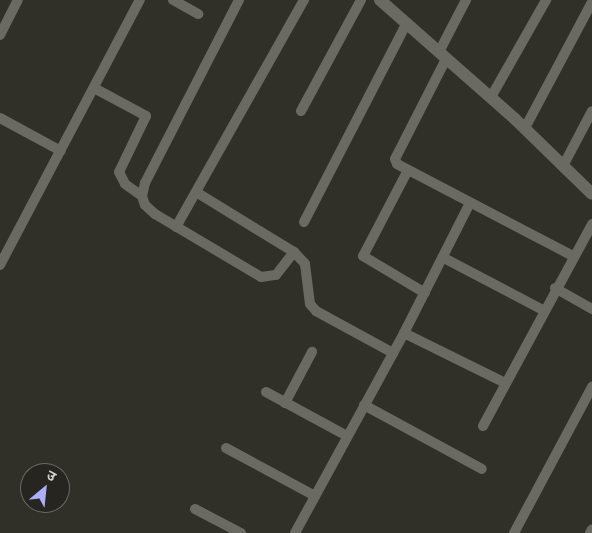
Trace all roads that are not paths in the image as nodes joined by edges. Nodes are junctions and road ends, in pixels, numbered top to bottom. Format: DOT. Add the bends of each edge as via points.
graph roads {
  1 [pos="18,0"];
  2 [pos="140,0"];
  3 [pos="173,0"];
  4 [pos="239,0"];
  5 [pos="304,0"];
  6 [pos="362,0"];
  7 [pos="380,0"];
  8 [pos="466,0"];
  9 [pos="546,0"];
  10 [pos="592,2"];
  11 [pos="198,14"];
  12 [pos="406,24"];
  13 [pos="0,35"];
  14 [pos="442,55"];
  15 [pos="94,88"];
  16 [pos="491,98"];
  17 [pos="301,111"];
  18 [pos="592,111"];
  19 [pos="0,118"];
  20 [pos="525,128"];
  21 [pos="61,151"];
  22 [pos="563,166"];
  23 [pos="408,170"];
  24 [pos="196,192"];
  25 [pos="592,194"];
  26 [pos="142,196"];
  27 [pos="470,202"];
  28 [pos="304,222"];
  29 [pos="592,224"];
  30 [pos="176,227"];
  31 [pos="294,252"];
  32 [pos="573,256"];
  33 [pos="444,258"];
  34 [pos="0,265"];
  35 [pos="555,288"];
  36 [pos="425,294"];
  37 [pos="592,309"];
  38 [pos="544,310"];
  39 [pos="404,333"];
  40 [pos="312,352"];
  41 [pos="393,353"];
  42 [pos="505,384"];
  43 [pos="592,387"];
  44 [pos="266,392"];
  45 [pos="285,402"];
  46 [pos="364,406"];
  47 [pos="483,426"];
  48 [pos="347,436"];
  49 [pos="226,448"];
  50 [pos="482,470"];
  51 [pos="315,496"];
  52 [pos="195,509"];
  53 [pos="592,529"];
  54 [pos="241,533"];
  55 [pos="296,533"];
  56 [pos="514,533"];
  57 [pos="590,533"];
  1 -- 13 [label="street"];
  2 -- 15 [label="street"];
  3 -- 11 [label="street"];
  4 -- 26 [label="street" via="145,183"];
  5 -- 24 [label="street"];
  6 -- 17 [label="street"];
  7 -- 12 [label="street"];
  8 -- 14 [label="street"];
  9 -- 16 [label="street"];
  10 -- 20 [label="street"];
  12 -- 14 [label="street"];
  12 -- 28 [label="street"];
  14 -- 16 [label="street"];
  14 -- 23 [label="street" via="395,158 397,164"];
  15 -- 21 [label="street"];
  15 -- 26 [label="street" via="146,116 119,172 125,184"];
  16 -- 20 [label="street"];
  18 -- 22 [label="street"];
  19 -- 21 [label="street"];
  20 -- 22 [label="street"];
  21 -- 34 [label="street"];
  22 -- 25 [label="street"];
  23 -- 27 [label="street"];
  23 -- 36 [label="street" via="363,256"];
  24 -- 30 [label="street"];
  24 -- 31 [label="street"];
  26 -- 30 [label="street" via="145,205"];
  27 -- 32 [label="street"];
  27 -- 33 [label="street"];
  29 -- 32 [label="street"];
  30 -- 31 [label="street" via="261,277 276,276"];
  31 -- 41 [label="street" via="304,264 310,304 316,311"];
  32 -- 35 [label="street"];
  33 -- 36 [label="street"];
  33 -- 38 [label="street"];
  35 -- 37 [label="street"];
  35 -- 38 [label="street"];
  36 -- 39 [label="street"];
  38 -- 42 [label="street"];
  39 -- 41 [label="street"];
  39 -- 42 [label="street"];
  40 -- 45 [label="street"];
  41 -- 46 [label="street"];
  42 -- 47 [label="street"];
  43 -- 56 [label="street"];
  44 -- 45 [label="street"];
  45 -- 48 [label="street"];
  46 -- 48 [label="street"];
  46 -- 50 [label="street"];
  48 -- 51 [label="street"];
  49 -- 51 [label="street"];
  51 -- 55 [label="street"];
  52 -- 54 [label="street"];
  53 -- 57 [label="street"];
}
